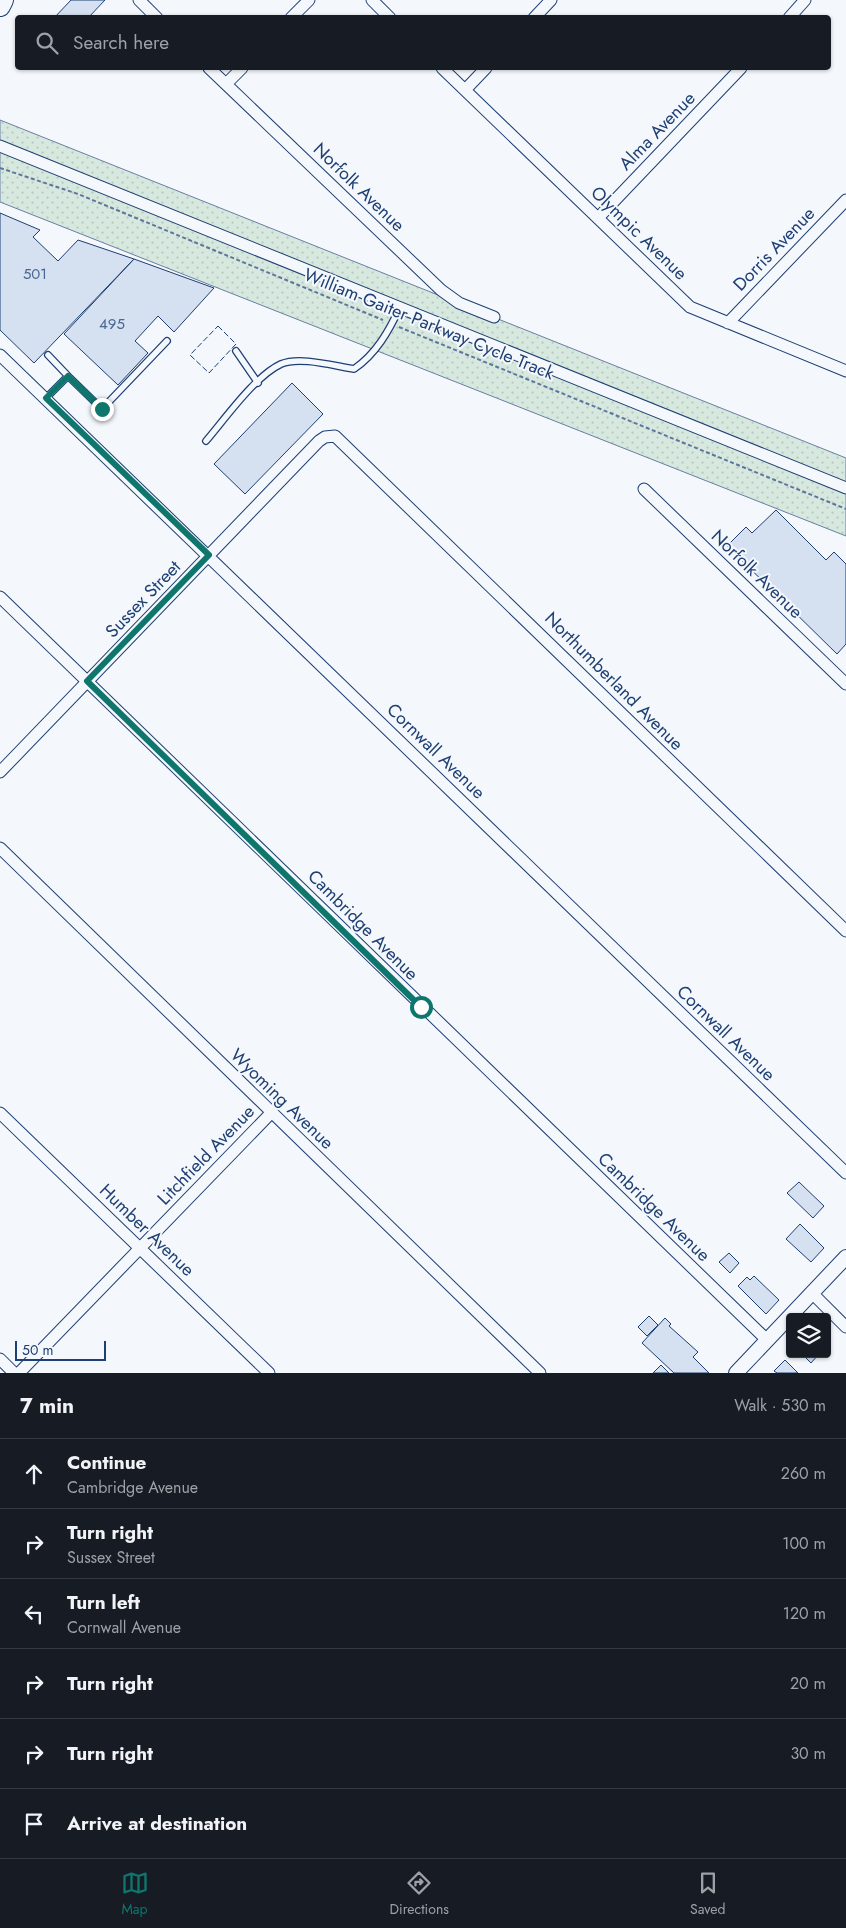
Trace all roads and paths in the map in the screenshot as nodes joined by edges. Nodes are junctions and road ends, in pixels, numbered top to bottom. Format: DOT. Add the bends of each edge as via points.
graph roads {
  1 [pos="3,0"];
  2 [pos="139,0"];
  3 [pos="308,0"];
  4 [pos="372,0"];
  5 [pos="551,0"];
  6 [pos="806,0"];
  7 [pos="0,6"];
  8 [pos="154,15"];
  9 [pos="294,15"];
  10 [pos="387,15"];
  11 [pos="537,15"];
  12 [pos="792,15"];
  13 [pos="211,70"];
  14 [pos="240,70"];
  15 [pos="444,70"];
  16 [pos="484,70"];
  17 [pos="739,70"];
  18 [pos="226,84"];
  19 [pos="465,90"];
  20 [pos="0,146"];
  21 [pos="0,168"];
  22 [pos="846,200"];
  23 [pos="598,218"];
  24 [pos="400,307"];
  25 [pos="494,316"];
  26 [pos="728,323"];
  27 [pos="392,324"];
  28 [pos="167,341"];
  29 [pos="236,351"];
  30 [pos="0,355"];
  31 [pos="48,355"];
  32 [pos="846,371"];
  33 [pos="68,376"];
  34 [pos="258,382"];
  35 [pos="46,398"];
  36 [pos="206,442"];
  37 [pos="357,456"];
  38 [pos="846,488"];
  39 [pos="644,489"];
  40 [pos="846,509"];
  41 [pos="209,555"];
  42 [pos="0,597"];
  43 [pos="87,681"];
  44 [pos="846,684"];
  45 [pos="0,772"];
  46 [pos="0,848"];
  47 [pos="846,931"];
  48 [pos="0,1113"];
  49 [pos="272,1113"];
  50 [pos="846,1173"];
  51 [pos="140,1249"];
  52 [pos="846,1257"];
  53 [pos="812,1293"];
  54 [pos="846,1327"];
  55 [pos="767,1340"];
  56 [pos="0,1359"];
  57 [pos="14,1373"];
  58 [pos="19,1373"];
  59 [pos="269,1373"];
  60 [pos="540,1373"];
  61 [pos="736,1373"];
  1 -- 7 [label="highway"];
  2 -- 8 [label="street"];
  3 -- 9 [label="street"];
  4 -- 10 [label="street"];
  5 -- 11 [label="street"];
  6 -- 12 [label="street"];
  13 -- 18 [label="street, Norfolk Avenue"];
  14 -- 18 [label="street"];
  15 -- 19 [label="street, Olympic Avenue"];
  16 -- 19 [label="street"];
  17 -- 23 [label="street, Alma Avenue"];
  18 -- 25 [label="street, Norfolk Avenue" via="441,290 459,303"];
  19 -- 23 [label="street, Olympic Avenue"];
  20 -- 24 [label="street"];
  21 -- 27 [label="path, William Gaiter Parkway Cycle Track" via="78,194"];
  22 -- 26 [label="street, Dorris Avenue"];
  23 -- 26 [label="street, Olympic Avenue" via="684,302"];
  24 -- 27 [label="lane"];
  24 -- 38 [label="street"];
  26 -- 32 [label="street, Olympic Avenue"];
  27 -- 34 [label="lane" via="369,358 354,369 310,361 282,364"];
  27 -- 40 [label="path, William Gaiter Parkway Cycle Track"];
  28 -- 33 [label="lane" via="102,409"];
  29 -- 34 [label="lane"];
  30 -- 35 [label="street, Cornwall Avenue"];
  31 -- 33 [label="lane"];
  33 -- 35 [label="lane"];
  34 -- 36 [label="lane"];
  35 -- 41 [label="street, Cornwall Avenue"];
  37 -- 41 [label="street, Sussex Street" via="339,438 324,437"];
  37 -- 47 [label="street, Northumberland Avenue"];
  39 -- 44 [label="street, Norfolk Avenue"];
  41 -- 43 [label="street, Sussex Street"];
  41 -- 50 [label="street, Cornwall Avenue"];
  42 -- 43 [label="street, Cambridge Avenue"];
  43 -- 45 [label="street, Sussex Street"];
  43 -- 55 [label="street, Cambridge Avenue"];
  46 -- 49 [label="street, Wyoming Avenue"];
  48 -- 51 [label="street, Humber Avenue"];
  49 -- 51 [label="street, Litchfield Avenue"];
  49 -- 60 [label="street, Wyoming Avenue"];
  51 -- 58 [label="street, Litchfield Avenue"];
  51 -- 59 [label="street, Humber Avenue"];
  52 -- 53 [label="street"];
  53 -- 54 [label="street"];
  53 -- 55 [label="street"];
  55 -- 61 [label="street"];
  56 -- 57 [label="street"];
}
